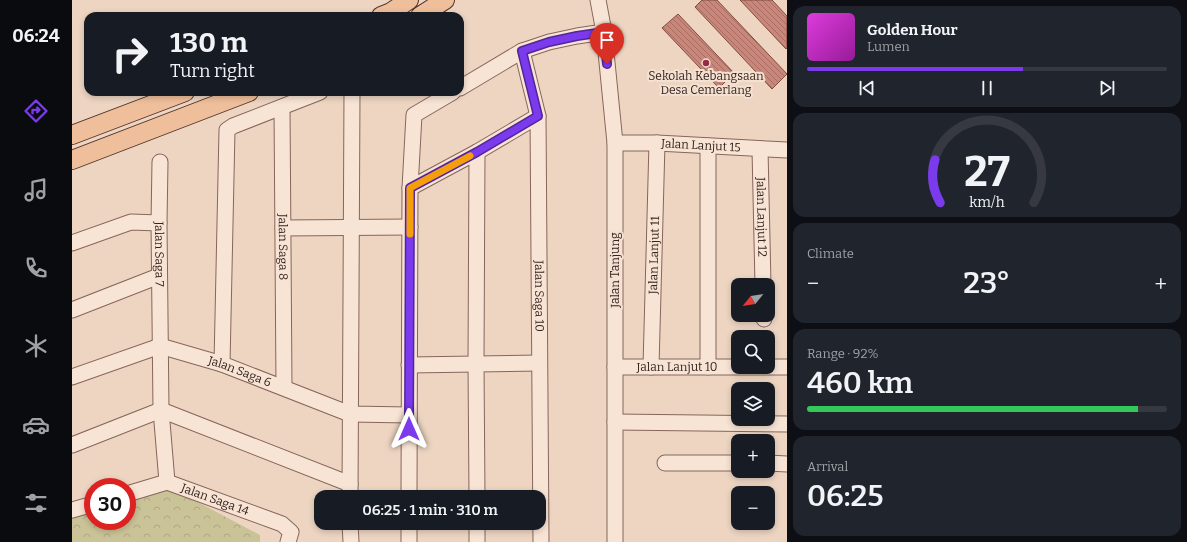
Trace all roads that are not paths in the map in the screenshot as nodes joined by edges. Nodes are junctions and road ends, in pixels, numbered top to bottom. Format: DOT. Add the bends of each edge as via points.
graph roads {
  1 [pos="409,0"];
  2 [pos="445,0"];
  3 [pos="598,0"];
  4 [pos="391,12"];
  5 [pos="426,12"];
  6 [pos="604,32"];
  7 [pos="522,51"];
  8 [pos="464,86"];
  9 [pos="175,96"];
  10 [pos="239,96"];
  11 [pos="310,96"];
  12 [pos="352,96"];
  13 [pos="446,96"];
  14 [pos="282,107"];
  15 [pos="538,116"];
  16 [pos="72,135"];
  17 [pos="615,143"];
  18 [pos="657,143"];
  19 [pos="708,146"];
  20 [pos="760,148"];
  21 [pos="787,150"];
  22 [pos="477,152"];
  23 [pos="72,160"];
  24 [pos="160,162"];
  25 [pos="410,188"];
  26 [pos="159,223"];
  27 [pos="351,227"];
  28 [pos="410,227"];
  29 [pos="283,228"];
  30 [pos="72,243"];
  31 [pos="159,276"];
  32 [pos="763,278"];
  33 [pos="72,310"];
  34 [pos="160,346"];
  35 [pos="539,363"];
  36 [pos="222,364"];
  37 [pos="476,364"];
  38 [pos="409,366"];
  39 [pos="615,367"];
  40 [pos="650,367"];
  41 [pos="708,367"];
  42 [pos="787,367"];
  43 [pos="72,377"];
  44 [pos="284,387"];
  45 [pos="161,410"];
  46 [pos="350,414"];
  47 [pos="409,415"];
  48 [pos="615,422"];
  49 [pos="787,424"];
  50 [pos="72,444"];
  51 [pos="665,463"];
  52 [pos="731,463"];
  53 [pos="775,463"];
  54 [pos="787,464"];
  55 [pos="167,482"];
  56 [pos="348,490"];
  57 [pos="350,490"];
  58 [pos="409,490"];
  59 [pos="477,490"];
  60 [pos="136,491"];
  61 [pos="84,507"];
  62 [pos="72,510"];
  63 [pos="350,530"];
  64 [pos="409,530"];
  65 [pos="477,530"];
  66 [pos="288,542"];
  67 [pos="350,542"];
  68 [pos="409,542"];
  69 [pos="477,542"];
  70 [pos="541,542"];
  71 [pos="615,542"];
  1 -- 4 [label="main road"];
  2 -- 5 [label="main road"];
  3 -- 6 [label="street, Jalan Tanjung"];
  6 -- 7 [label="street" via="549,42"];
  6 -- 17 [label="street, Jalan Tanjung"];
  7 -- 8 [label="street"];
  7 -- 15 [label="street, Jalan Saga 10"];
  9 -- 16 [label="main road"];
  10 -- 23 [label="main road"];
  11 -- 14 [label="street"];
  12 -- 27 [label="street"];
  13 -- 25 [label="street" via="414,115"];
  14 -- 29 [label="street, Jalan Saga 8"];
  14 -- 36 [label="street" via="227,130"];
  15 -- 22 [label="street"];
  15 -- 35 [label="street, Jalan Saga 10"];
  17 -- 18 [label="street, Jalan Lanjut 15"];
  17 -- 39 [label="street, Jalan Tanjung"];
  18 -- 19 [label="street, Jalan Lanjut 15"];
  18 -- 40 [label="street, Jalan Lanjut 11"];
  19 -- 20 [label="street, Jalan Lanjut 15"];
  19 -- 41 [label="street"];
  20 -- 21 [label="street, Jalan Lanjut 15"];
  20 -- 32 [label="street, Jalan Lanjut 12"];
  22 -- 25 [label="street"];
  22 -- 37 [label="street"];
  24 -- 26 [label="street, Jalan Saga 7"];
  25 -- 28 [label="street"];
  26 -- 30 [label="street" via="131,222"];
  26 -- 31 [label="street, Jalan Saga 7"];
  27 -- 28 [label="street"];
  27 -- 29 [label="street"];
  27 -- 46 [label="street"];
  28 -- 38 [label="street"];
  29 -- 44 [label="street, Jalan Saga 8"];
  31 -- 33 [label="street"];
  31 -- 34 [label="street, Jalan Saga 7"];
  34 -- 36 [label="street, Jalan Saga 6"];
  34 -- 43 [label="street"];
  34 -- 45 [label="street, Jalan Saga 7"];
  35 -- 37 [label="street"];
  35 -- 70 [label="street, Jalan Saga 10"];
  36 -- 44 [label="street, Jalan Saga 6"];
  37 -- 38 [label="street"];
  37 -- 59 [label="street"];
  38 -- 47 [label="street"];
  39 -- 40 [label="street, Jalan Lanjut 10"];
  39 -- 48 [label="street, Jalan Tanjung"];
  40 -- 41 [label="street, Jalan Lanjut 10"];
  41 -- 42 [label="street, Jalan Lanjut 10"];
  44 -- 46 [label="street, Jalan Saga 6"];
  45 -- 50 [label="street"];
  45 -- 55 [label="street, Jalan Saga 7"];
  45 -- 56 [label="street"];
  46 -- 47 [label="street, Jalan Saga 6"];
  46 -- 57 [label="street"];
  47 -- 58 [label="street"];
  48 -- 49 [label="street"];
  48 -- 71 [label="street, Jalan Tanjung"];
  51 -- 52 [label="street"];
  53 -- 54 [label="street"];
  55 -- 60 [label="street, Jalan Saga 14"];
  55 -- 66 [label="street, Jalan Saga 14" via="282,524 290,532"];
  61 -- 62 [label="street"];
  63 -- 67 [label="street"];
  64 -- 68 [label="street"];
  65 -- 69 [label="street"];
}
